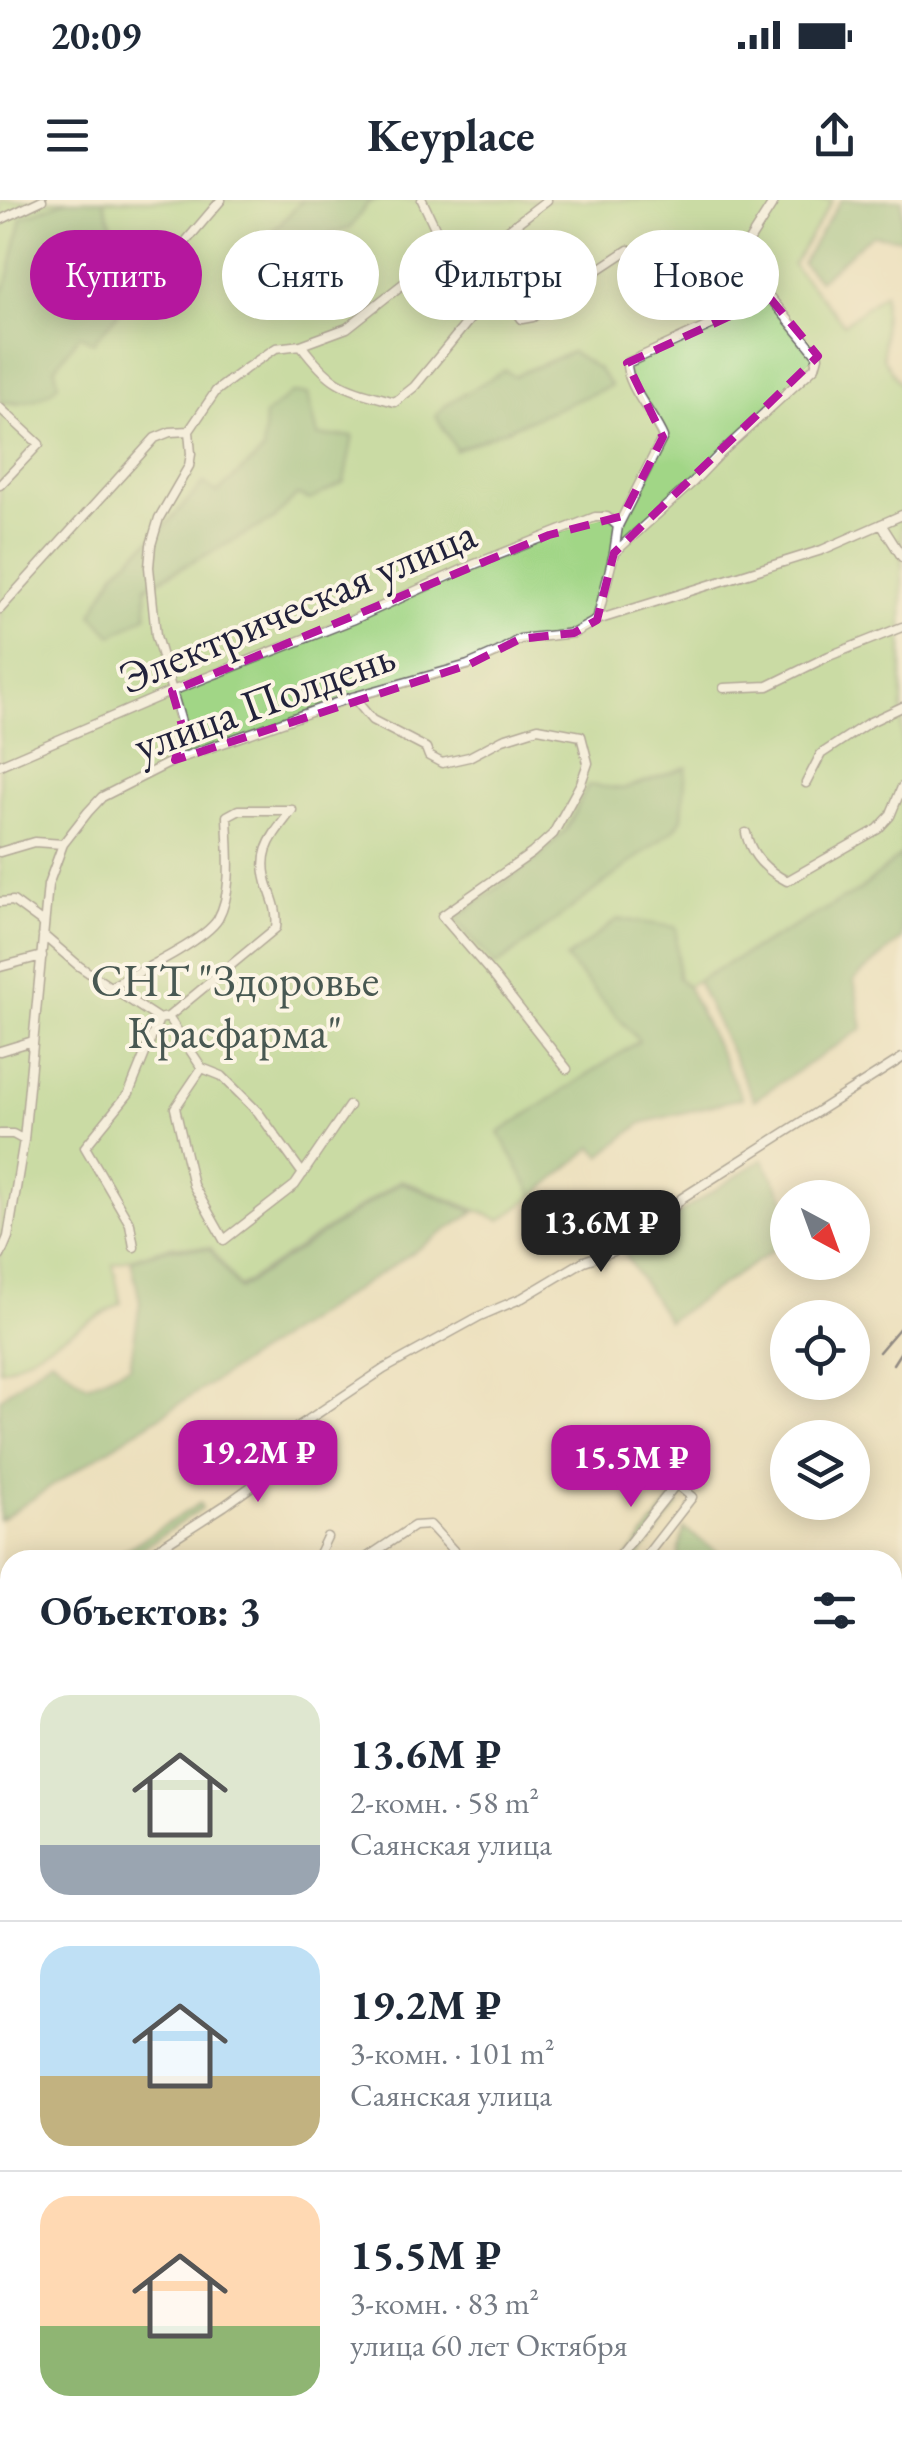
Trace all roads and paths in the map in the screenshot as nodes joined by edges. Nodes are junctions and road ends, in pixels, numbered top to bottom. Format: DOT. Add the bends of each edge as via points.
graph roads {
  1 [pos="42,200"];
  2 [pos="221,200"];
  3 [pos="422,200"];
  4 [pos="546,200"];
  5 [pos="775,200"];
  6 [pos="0,220"];
  7 [pos="196,230"];
  8 [pos="508,230"];
  9 [pos="756,230"];
  10 [pos="617,257"];
  11 [pos="779,309"];
  12 [pos="722,320"];
  13 [pos="301,345"];
  14 [pos="0,408"];
  15 [pos="189,431"];
  16 [pos="0,486"];
  17 [pos="902,514"];
  18 [pos="881,524"];
  19 [pos="618,526"];
  20 [pos="614,552"];
  21 [pos="902,557"];
  22 [pos="0,610"];
  23 [pos="598,620"];
  24 [pos="902,627"];
  25 [pos="724,688"];
  26 [pos="172,691"];
  27 [pos="353,696"];
  28 [pos="902,707"];
  29 [pos="175,760"];
  30 [pos="0,765"];
  31 [pos="806,783"];
  32 [pos="902,786"];
  33 [pos="746,834"];
  34 [pos="63,844"];
  35 [pos="0,852"];
  36 [pos="0,902"];
  37 [pos="43,923"];
  38 [pos="42,935"];
  39 [pos="42,956"];
  40 [pos="0,967"];
  41 [pos="110,987"];
  42 [pos="164,1018"];
  43 [pos="33,1041"];
  44 [pos="0,1051"];
  45 [pos="902,1058"];
  46 [pos="202,1068"];
  47 [pos="567,1068"];
  48 [pos="349,1106"];
  49 [pos="0,1134"];
  50 [pos="24,1140"];
  51 [pos="303,1174"];
  52 [pos="4,1234"];
  53 [pos="134,1247"];
  54 [pos="0,1256"];
  55 [pos="328,1538"];
  56 [pos="156,1550"];
  57 [pos="321,1550"];
  58 [pos="378,1550"];
  59 [pos="453,1550"];
  60 [pos="624,1550"];
  61 [pos="651,1550"];
  1 -- 6 [label="street"];
  2 -- 7 [label="street"];
  3 -- 13 [label="street" via="437,232 432,260 347,328"];
  4 -- 8 [label="street"];
  5 -- 9 [label="street"];
  10 -- 13 [label="street" via="533,317 522,319 498,285 395,402 345,388"];
  11 -- 20 [label="street" via="818,356 815,367"];
  12 -- 19 [label="street" via="627,363 626,375 664,437"];
  13 -- 15 [label="street" via="276,348 230,380"];
  14 -- 16 [label="street" via="39,444"];
  15 -- 22 [label="street" via="154,438"];
  15 -- 26 [label="street" via="189,466 158,518 149,567 156,636"];
  17 -- 18 [label="street, улица Полдень"];
  18 -- 21 [label="street"];
  18 -- 23 [label="street, улица Полдень" via="822,550"];
  19 -- 20 [label="street"];
  19 -- 26 [label="street, Электрическая улица" via="596,517"];
  20 -- 23 [label="street"];
  23 -- 27 [label="street, улица Полдень" via="574,633 520,639 468,665"];
  24 -- 25 [label="street" via="768,686"];
  26 -- 29 [label="street" via="183,729"];
  26 -- 30 [label="street, Электрическая улица"];
  27 -- 29 [label="street, улица Полдень"];
  27 -- 47 [label="street" via="372,720 442,762 538,728 581,736 588,762 553,834 442,916"];
  28 -- 31 [label="street" via="821,754"];
  29 -- 34 [label="street, улица Полдень" via="102,797"];
  32 -- 33 [label="street" via="878,828 787,881 769,872"];
  34 -- 35 [label="street" via="34,842"];
  34 -- 37 [label="street, улица Полдень"];
  36 -- 37 [label="street" via="12,901"];
  37 -- 38 [label="street, улица Полдень"];
  38 -- 39 [label="street, улица Полдень"];
  38 -- 41 [label="street"];
  39 -- 40 [label="street"];
  39 -- 43 [label="street, улица Полдень"];
  41 -- 42 [label="street"];
  41 -- 42 [label="street" via="216,922 226,894 227,816 292,810 266,845 264,873 276,928"];
  42 -- 46 [label="street"];
  42 -- 53 [label="street" via="129,1094 86,1147 130,1224"];
  43 -- 44 [label="street"];
  43 -- 50 [label="street, улица Полдень"];
  45 -- 56 [label="street" via="682,1198 614,1251 384,1369 274,1442 265,1462 270,1473"];
  46 -- 51 [label="street" via="222,1076 258,1112"];
  46 -- 51 [label="street" via="175,1108 193,1185 224,1240"];
  48 -- 51 [label="street"];
  49 -- 50 [label="street"];
  50 -- 52 [label="street, улица Полдень"];
  52 -- 54 [label="street, улица Полдень"];
  55 -- 57 [label="street"];
  58 -- 59 [label="street" via="414,1526 430,1525"];
  60 -- 61 [label="street" via="676,1484 692,1497"];
}
